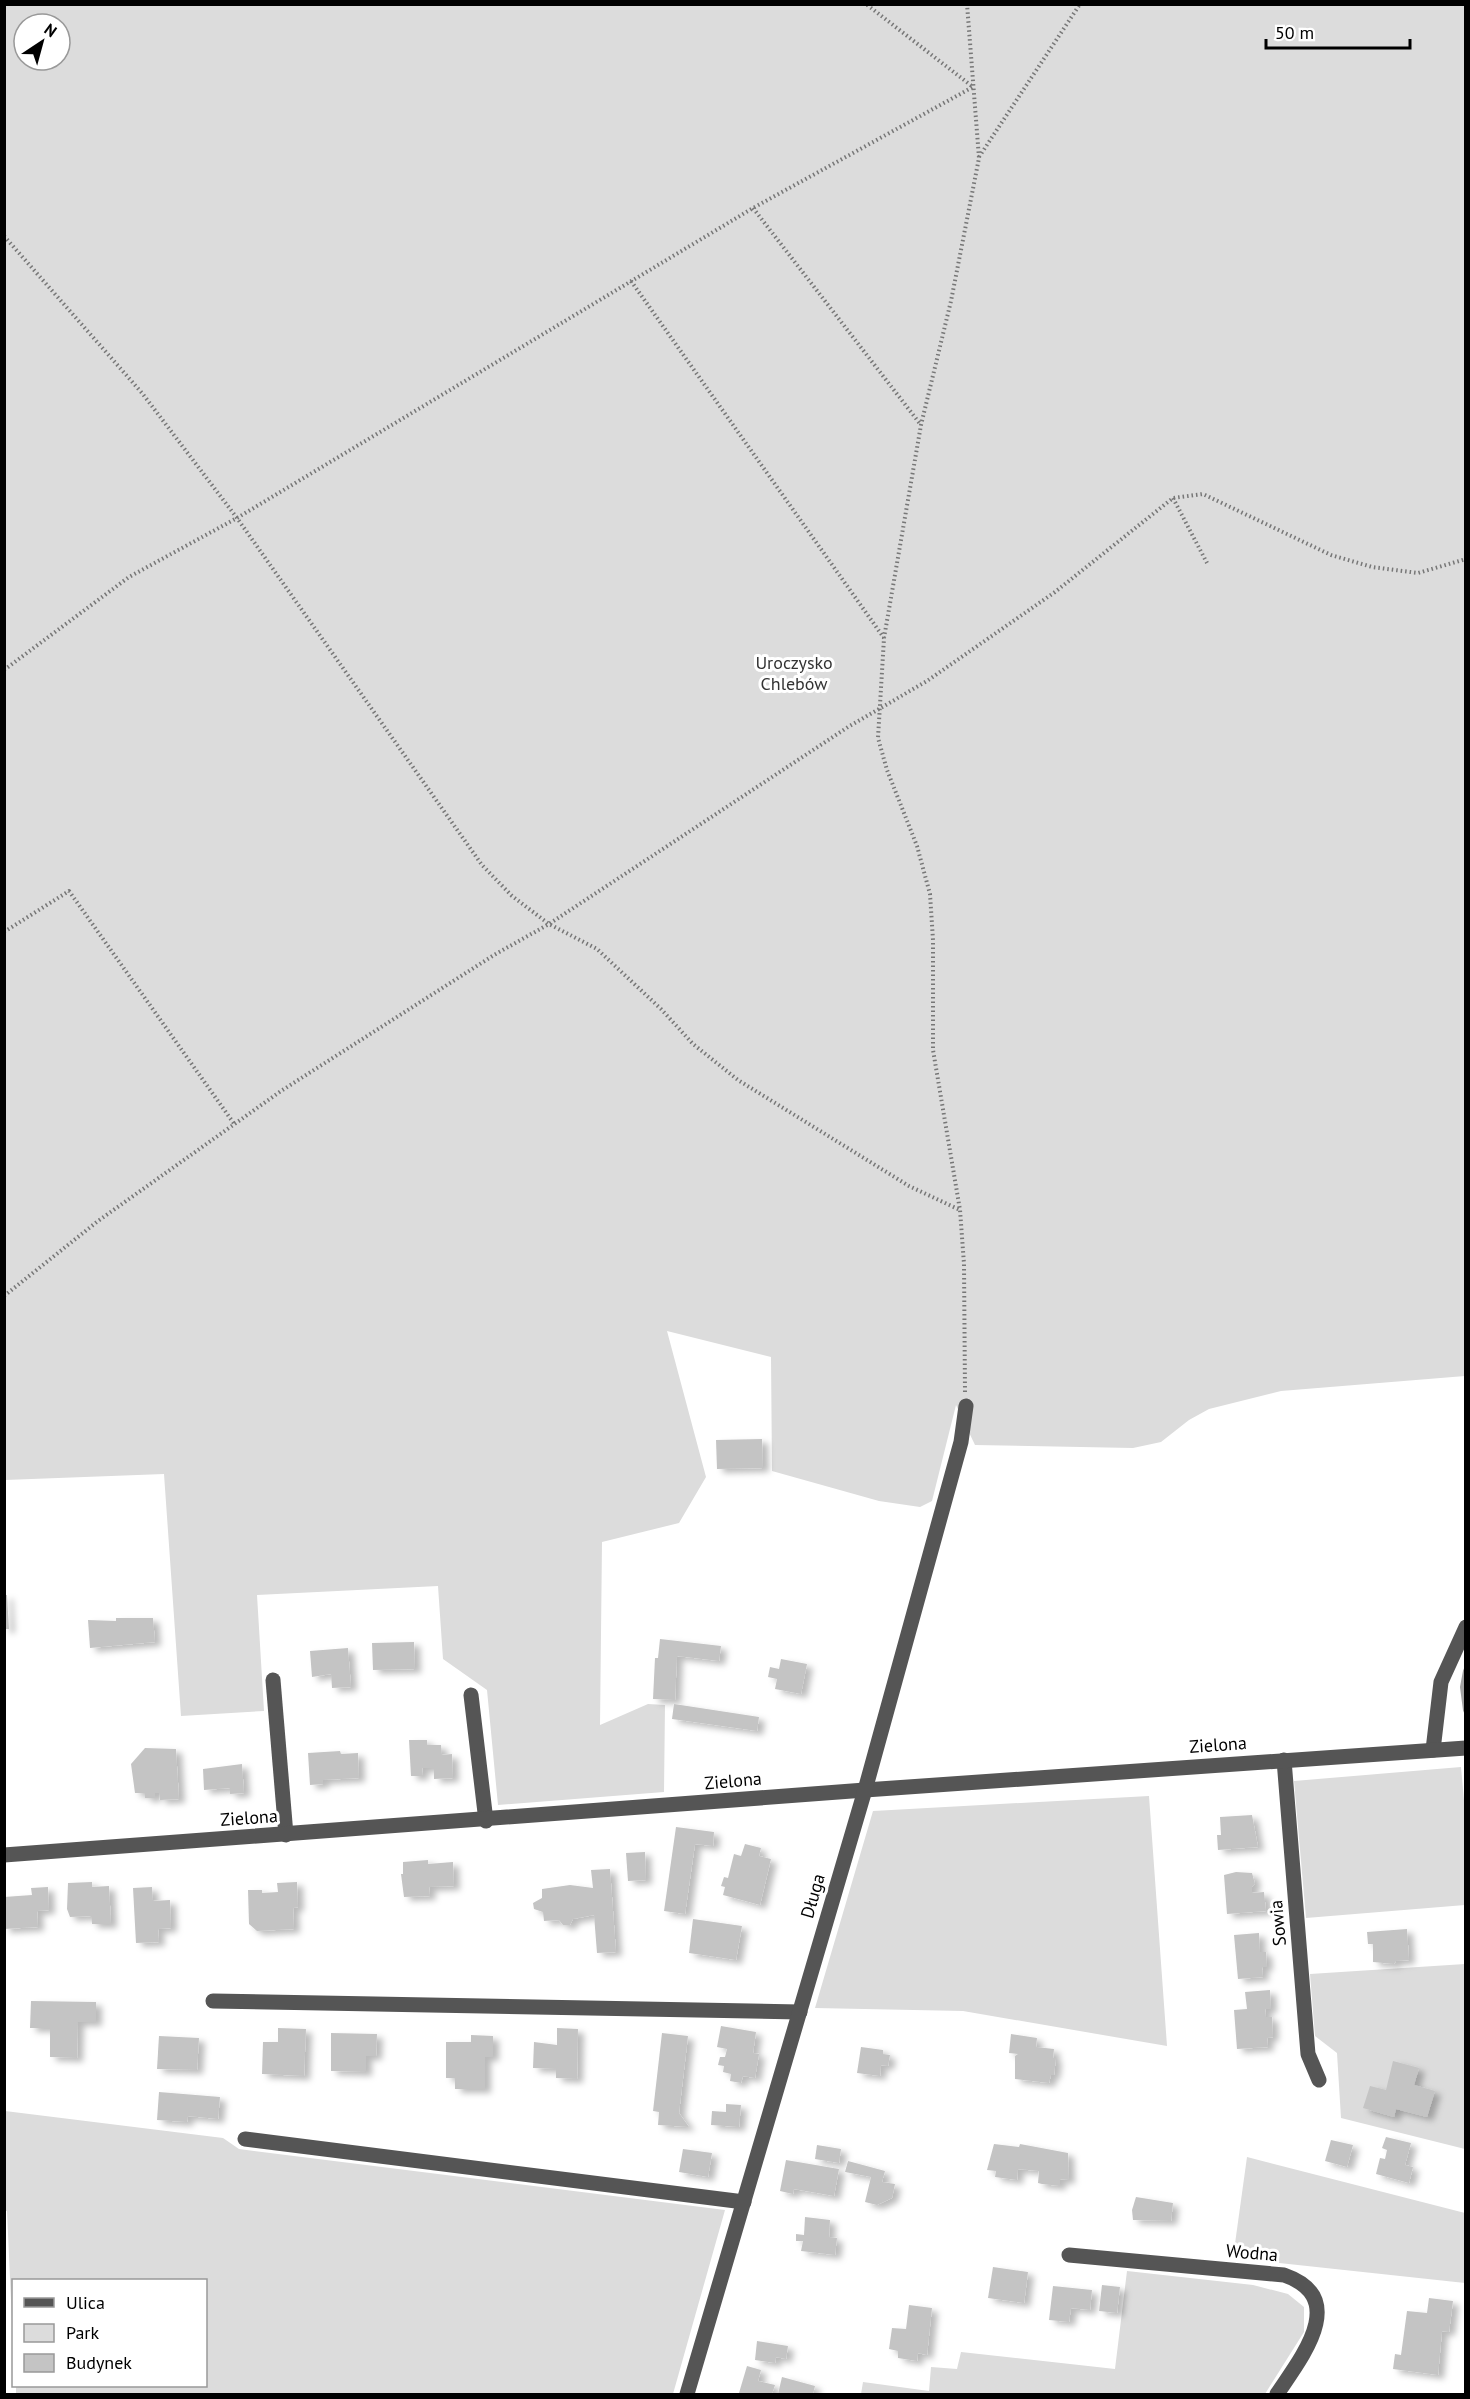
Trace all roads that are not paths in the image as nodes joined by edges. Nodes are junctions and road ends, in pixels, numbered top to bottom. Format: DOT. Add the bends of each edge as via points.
graph roads {
  1 [pos="966,1406"];
  2 [pos="1466,1627"];
  3 [pos="273,1680"];
  4 [pos="471,1695"];
  5 [pos="1466,1748"];
  6 [pos="1433,1750"];
  7 [pos="1284,1760"];
  8 [pos="865,1790"];
  9 [pos="486,1821"];
  10 [pos="286,1835"];
  11 [pos="4,1855"];
  12 [pos="213,2001"];
  13 [pos="800,2012"];
  14 [pos="1319,2080"];
  15 [pos="245,2139"];
  16 [pos="744,2202"];
  17 [pos="1069,2255"];
  18 [pos="687,2394"];
  19 [pos="1277,2394"];
  1 -- 8 [label="street, Długa" via="961,1442"];
  2 -- 6 [label="street" via="1441,1682"];
  3 -- 10 [label="street"];
  4 -- 9 [label="street"];
  5 -- 6 [label="street, Zielona"];
  6 -- 7 [label="street, Zielona"];
  7 -- 8 [label="street, Zielona"];
  7 -- 14 [label="street, Sowia" via="1308,2054"];
  8 -- 9 [label="street, Zielona"];
  8 -- 13 [label="street, Długa"];
  9 -- 10 [label="street, Zielona"];
  10 -- 11 [label="street, Zielona"];
  12 -- 13 [label="street"];
  13 -- 16 [label="street, Długa"];
  15 -- 16 [label="street"];
  16 -- 18 [label="street, Długa"];
  17 -- 19 [label="street, Wodna" via="1295,2279 1315,2299 1316,2326 1302,2357"];
}
